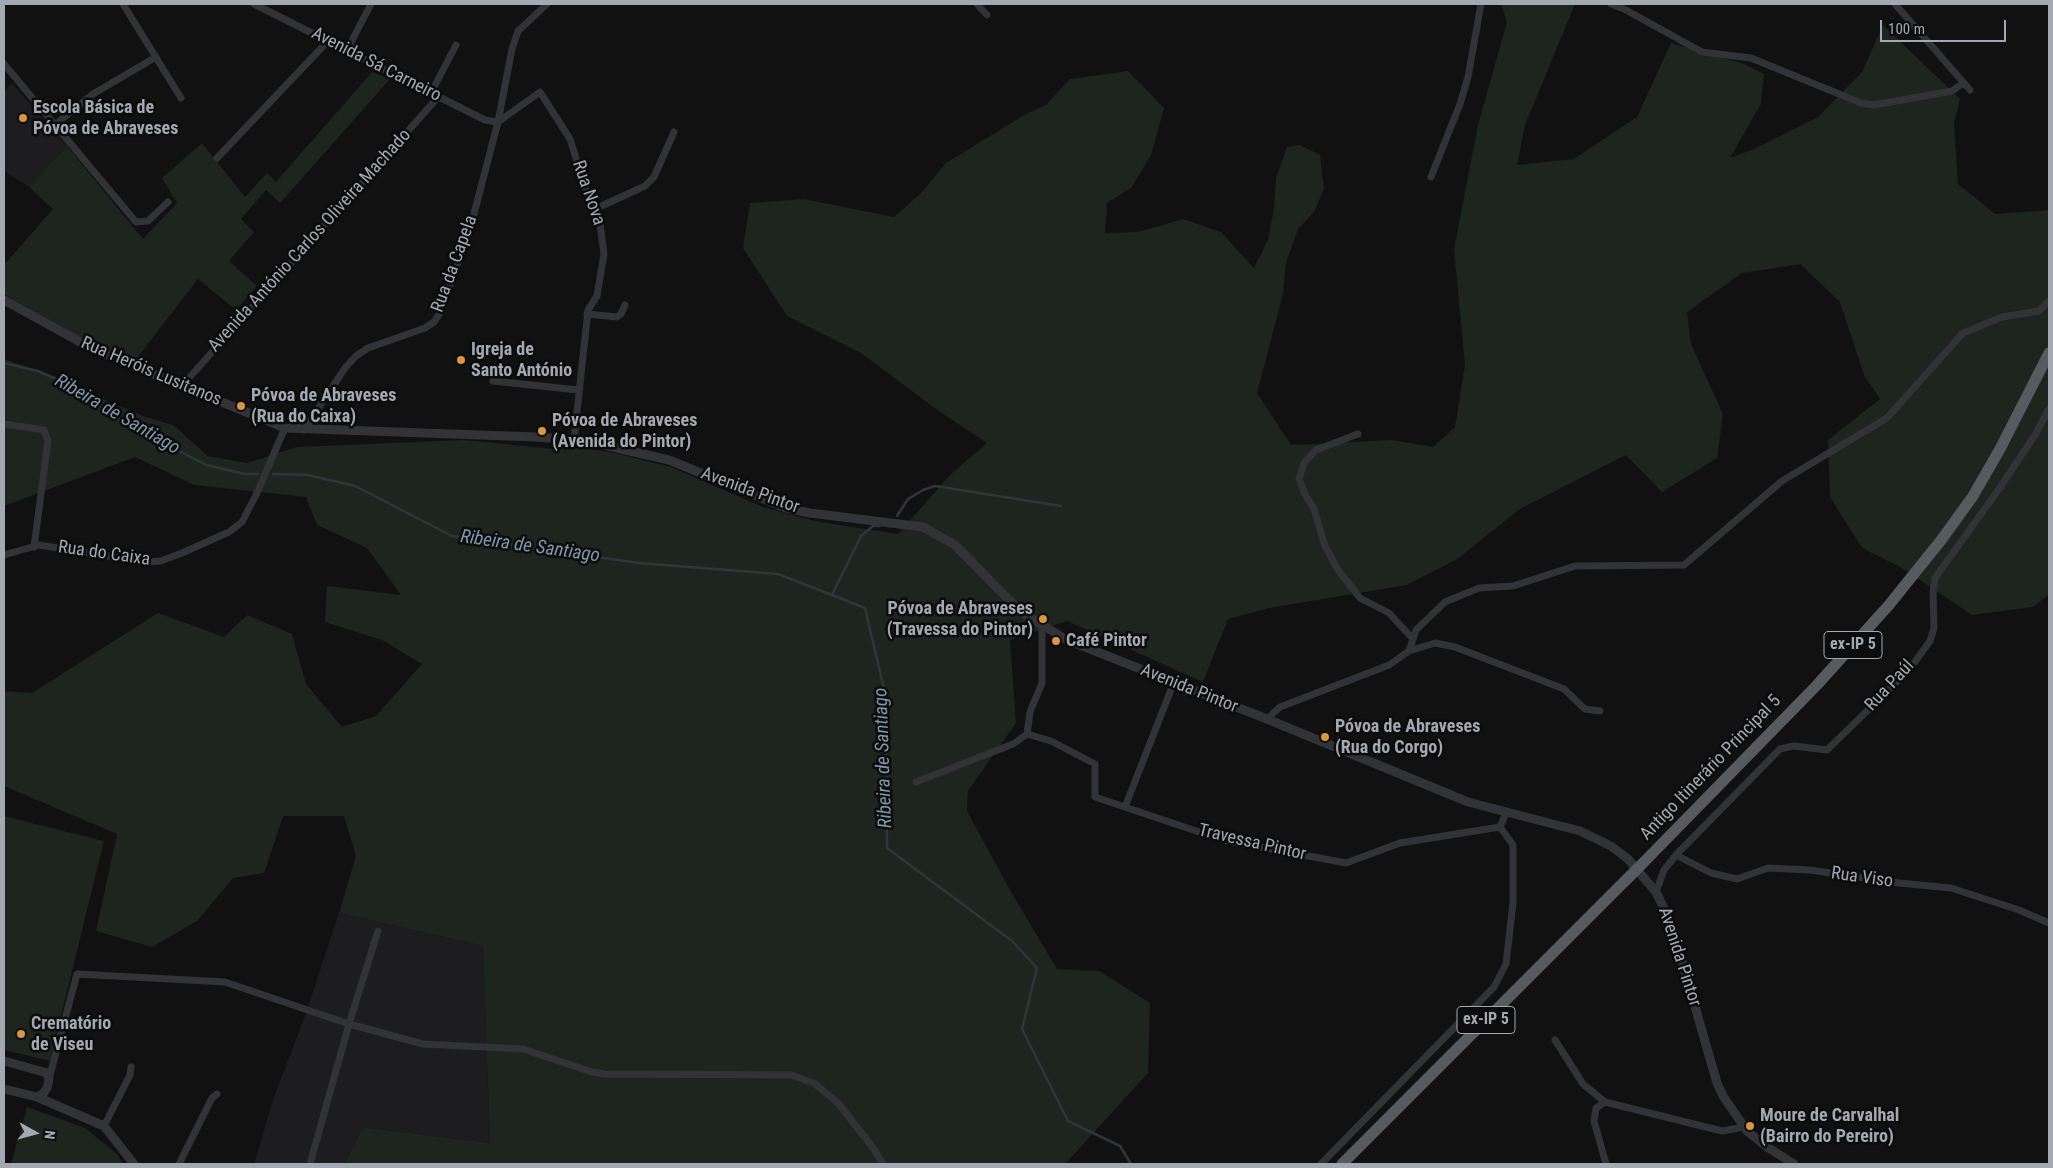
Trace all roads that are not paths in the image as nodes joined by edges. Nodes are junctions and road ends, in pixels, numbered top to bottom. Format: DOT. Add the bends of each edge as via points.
graph roads {
  1 [pos="123,4"];
  2 [pos="254,4"];
  3 [pos="371,4"];
  4 [pos="547,4"];
  5 [pos="977,4"];
  6 [pos="1481,4"];
  7 [pos="1611,4"];
  8 [pos="1895,4"];
  9 [pos="987,15"];
  10 [pos="328,41"];
  11 [pos="456,45"];
  12 [pos="347,50"];
  13 [pos="156,57"];
  14 [pos="4,64"];
  15 [pos="1963,82"];
  16 [pos="1970,90"];
  17 [pos="431,92"];
  18 [pos="439,96"];
  19 [pos="181,98"];
  20 [pos="498,122"];
  21 [pos="55,124"];
  22 [pos="674,132"];
  23 [pos="217,158"];
  24 [pos="1431,177"];
  25 [pos="168,202"];
  26 [pos="595,208"];
  27 [pos="4,300"];
  28 [pos="2049,301"];
  29 [pos="625,305"];
  30 [pos="587,314"];
  31 [pos="2049,353"];
  32 [pos="494,367"];
  33 [pos="182,386"];
  34 [pos="578,390"];
  35 [pos="2049,409"];
  36 [pos="4,424"];
  37 [pos="285,428"];
  38 [pos="304,430"];
  39 [pos="1358,434"];
  40 [pos="574,440"];
  41 [pos="34,547"];
  42 [pos="4,555"];
  43 [pos="1042,626"];
  44 [pos="1413,640"];
  45 [pos="1409,651"];
  46 [pos="1174,682"];
  47 [pos="1600,711"];
  48 [pos="1267,719"];
  49 [pos="1026,734"];
  50 [pos="916,782"];
  51 [pos="1125,807"];
  52 [pos="1506,813"];
  53 [pos="1500,827"];
  54 [pos="1676,854"];
  55 [pos="1656,892"];
  56 [pos="2049,923"];
  57 [pos="378,931"];
  58 [pos="349,1024"];
  59 [pos="1555,1040"];
  60 [pos="4,1061"];
  61 [pos="131,1067"];
  62 [pos="49,1079"];
  63 [pos="4,1089"];
  64 [pos="218,1094"];
  65 [pos="37,1097"];
  66 [pos="1605,1102"];
  67 [pos="104,1126"];
  68 [pos="1744,1128"];
  69 [pos="134,1164"];
  70 [pos="179,1164"];
  71 [pos="310,1164"];
  72 [pos="883,1164"];
  73 [pos="1321,1164"];
  74 [pos="1342,1164"];
  75 [pos="1606,1164"];
  76 [pos="1794,1164"];
  1 -- 13 [label="street"];
  2 -- 10 [label="street, Avenida Sá Carneiro"];
  3 -- 12 [label="street"];
  4 -- 20 [label="street, Rua da Capela" via="518,31"];
  5 -- 9 [label="street"];
  6 -- 24 [label="street" via="1468,77"];
  7 -- 15 [label="street" via="1702,52 1752,58 1861,103 1874,105 1952,91"];
  8 -- 15 [label="street"];
  10 -- 12 [label="street, Avenida Sá Carneiro"];
  10 -- 23 [label="street"];
  11 -- 17 [label="street"];
  12 -- 17 [label="street, Avenida Sá Carneiro"];
  13 -- 19 [label="street"];
  13 -- 21 [label="street" via="93,94"];
  14 -- 21 [label="street"];
  15 -- 16 [label="street"];
  17 -- 18 [label="street, Avenida Sá Carneiro"];
  18 -- 20 [label="street, Avenida Sá Carneiro" via="485,120"];
  18 -- 33 [label="street, Avenida António Carlos Oliveira Machado"];
  20 -- 26 [label="street, Rua Nova" via="540,92 570,139"];
  20 -- 38 [label="street, Rua da Capela" via="470,229 434,322 368,348 356,356"];
  21 -- 25 [label="street" via="136,222 148,221"];
  22 -- 26 [label="street" via="654,178 645,186"];
  26 -- 30 [label="street, Rua Nova" via="604,254 596,296"];
  27 -- 33 [label="street, Rua Heróis Lusitanos" via="92,349"];
  28 -- 44 [label="street" via="2039,311 2002,317 1964,333 1887,418 1782,481 1684,565 1575,566 1514,586 1479,588 1445,602 1416,630"];
  29 -- 30 [label="street" via="616,317"];
  30 -- 34 [label="street, Rua Nova"];
  31 -- 74 [label="highway, Antigo Itinerário Principal 5 / ex-IP 5, bridge" via="1973,496 1889,605 1817,686"];
  32 -- 34 [label="street" via="493,381"];
  33 -- 37 [label="street, Rua Heróis Lusitanos"];
  34 -- 40 [label="street, Rua Nova"];
  35 -- 54 [label="street, Rua Paúl" via="2000,489 1936,578 1934,628 1930,641 1908,670 1827,750 1794,746 1780,749"];
  36 -- 41 [label="street" via="44,430 48,441"];
  37 -- 38 [label="street, Rua Heróis Lusitanos"];
  37 -- 41 [label="street, Rua do Caixa" via="242,522 229,532 161,561 146,562 39,545"];
  38 -- 40 [label="street, Avenida Pintor"];
  39 -- 44 [label="street" via="1316,450 1304,463 1299,479 1338,570 1360,598 1389,613"];
  40 -- 43 [label="street, Avenida Pintor" via="669,460 786,508 923,527 955,544 1012,604"];
  41 -- 42 [label="street, Rua do Caixa"];
  43 -- 46 [label="street, Avenida Pintor" via="1067,640"];
  43 -- 49 [label="street" via="1042,683 1030,712"];
  44 -- 45 [label="street"];
  45 -- 47 [label="street" via="1435,643 1455,647 1564,688 1585,709"];
  45 -- 48 [label="street" via="1389,665 1280,706"];
  46 -- 48 [label="street, Avenida Pintor"];
  46 -- 51 [label="street"];
  48 -- 52 [label="street, Avenida Pintor" via="1468,802"];
  49 -- 50 [label="street" via="1013,744"];
  49 -- 51 [label="street, Travessa Pintor" via="1051,740 1095,764 1095,797"];
  51 -- 53 [label="street, Travessa Pintor" via="1223,840 1346,863 1400,843"];
  52 -- 53 [label="street"];
  52 -- 55 [label="street, Avenida Pintor" via="1580,831 1612,846 1628,859"];
  53 -- 73 [label="street" via="1513,845 1513,903 1506,964 1494,987"];
  54 -- 55 [label="street, Rua Paúl" via="1664,870"];
  54 -- 56 [label="street, Rua Viso" via="1711,873 1737,879 1768,868 1810,870 1951,888"];
  55 -- 68 [label="street, Avenida Pintor" via="1671,923 1716,1083"];
  57 -- 58 [label="street"];
  58 -- 62 [label="street" via="225,982 77,974"];
  58 -- 71 [label="street"];
  58 -- 72 [label="street" via="423,1044 523,1049 604,1074 792,1075 815,1084 838,1103"];
  59 -- 66 [label="street" via="1583,1084"];
  60 -- 62 [label="street" via="44,1071"];
  61 -- 67 [label="street"];
  62 -- 65 [label="street" via="45,1091"];
  63 -- 65 [label="street"];
  64 -- 70 [label="street" via="212,1098"];
  65 -- 67 [label="street"];
  66 -- 68 [label="street" via="1722,1131"];
  66 -- 75 [label="street" via="1596,1108 1594,1121"];
  67 -- 69 [label="street"];
  68 -- 76 [label="street, Avenida Pintor"];
}
